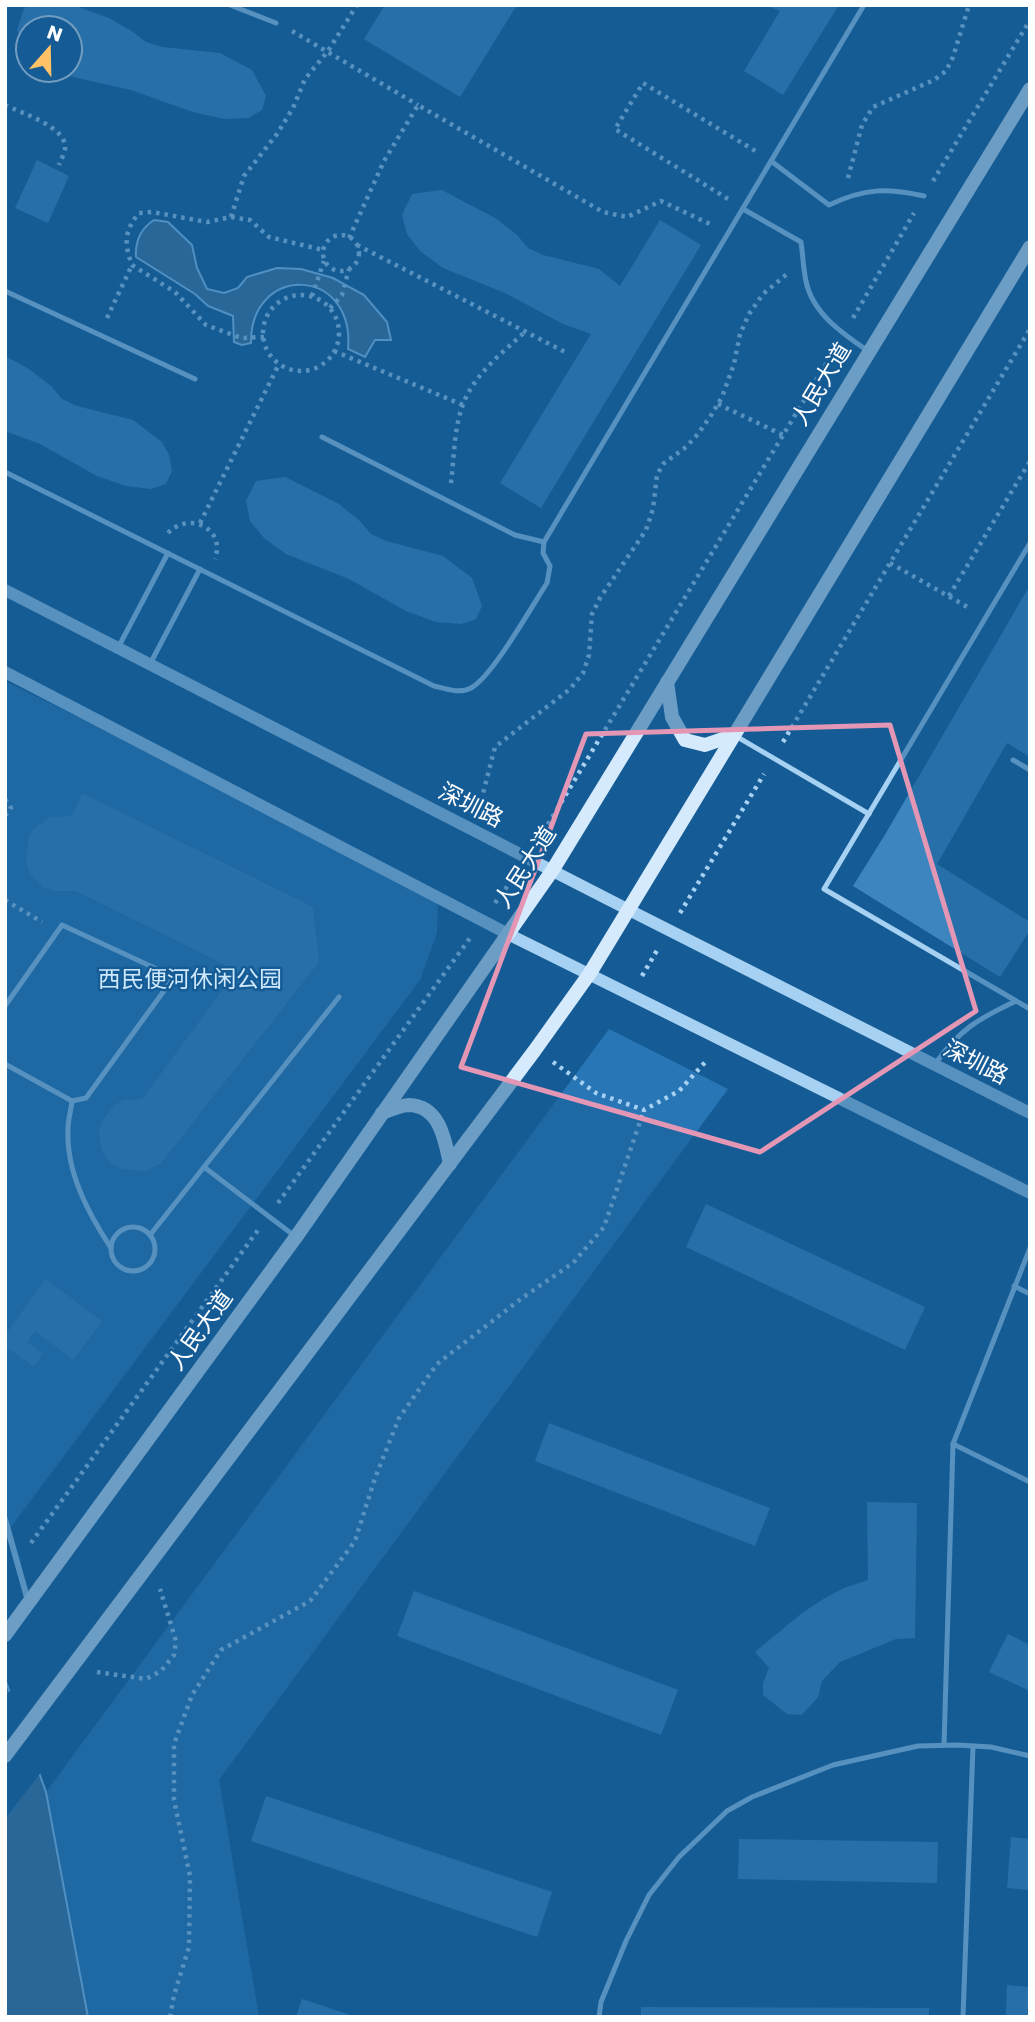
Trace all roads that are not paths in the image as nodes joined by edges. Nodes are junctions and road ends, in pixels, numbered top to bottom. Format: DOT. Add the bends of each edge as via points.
graph roads {
  1 [pos="230,5"];
  2 [pos="863,5"];
  3 [pos="276,23"];
  4 [pos="1030,89"];
  5 [pos="771,162"];
  6 [pos="924,196"];
  7 [pos="743,209"];
  8 [pos="1030,247"];
  9 [pos="5,291"];
  10 [pos="868,351"];
  11 [pos="195,379"];
  12 [pos="322,437"];
  13 [pos="5,472"];
  14 [pos="544,542"];
  15 [pos="1030,543"];
  16 [pos="168,553"];
  17 [pos="200,569"];
  18 [pos="5,590"];
  19 [pos="118,648"];
  20 [pos="150,664"];
  21 [pos="5,672"];
  22 [pos="667,682"];
  23 [pos="734,735"];
  24 [pos="1013,760"];
  25 [pos="1030,770"];
  26 [pos="869,814"];
  27 [pos="552,871"];
  28 [pos="629,910"];
  29 [pos="508,934"];
  30 [pos="590,973"];
  31 [pos="339,997"];
  32 [pos="1016,1001"];
  33 [pos="5,1006"];
  34 [pos="1030,1009"];
  35 [pos="5,1064"];
  36 [pos="935,1064"];
  37 [pos="72,1101"];
  38 [pos="1029,1110"];
  39 [pos="382,1113"];
  40 [pos="450,1164"];
  41 [pos="204,1167"];
  42 [pos="1030,1193"];
  43 [pos="150,1235"];
  44 [pos="296,1237"];
  45 [pos="111,1248"];
  46 [pos="1030,1248"];
  47 [pos="1014,1286"];
  48 [pos="1030,1294"];
  49 [pos="953,1444"];
  50 [pos="1030,1482"];
  51 [pos="5,1519"];
  52 [pos="29,1605"];
  53 [pos="9,1629"];
  54 [pos="944,1745"];
  55 [pos="973,1746"];
  56 [pos="5,1756"];
  57 [pos="1030,1756"];
  58 [pos="599,2017"];
  59 [pos="963,2017"];
  1 -- 3 [label="lane"];
  2 -- 5 [label="lane"];
  4 -- 10 [label="main road, 人民大道"];
  5 -- 6 [label="lane" via="829,205 873,190"];
  5 -- 7 [label="lane"];
  7 -- 10 [label="lane" via="801,242 806,283 819,309"];
  7 -- 14 [label="lane"];
  8 -- 23 [label="main road"];
  9 -- 11 [label="lane"];
  10 -- 22 [label="main road, 人民大道"];
  12 -- 14 [label="lane" via="515,535"];
  13 -- 16 [label="lane"];
  14 -- 17 [label="lane" via="543,553 550,566 547,583 485,677 470,689 455,691 435,686"];
  15 -- 26 [label="lane"];
  16 -- 17 [label="lane"];
  16 -- 19 [label="lane"];
  17 -- 20 [label="lane"];
  18 -- 19 [label="street, 深圳路"];
  19 -- 20 [label="street, 深圳路"];
  20 -- 27 [label="street, 深圳路"];
  21 -- 29 [label="street"];
  22 -- 23 [label="main road" via="672,717 685,740 705,745"];
  22 -- 27 [label="main road, 人民大道"];
  23 -- 26 [label="lane"];
  23 -- 28 [label="main road"];
  24 -- 25 [label="lane"];
  26 -- 32 [label="lane" via="824,889"];
  27 -- 28 [label="street, 深圳路"];
  27 -- 29 [label="main road, 人民大道"];
  28 -- 30 [label="main road"];
  28 -- 36 [label="street, 深圳路"];
  29 -- 30 [label="street"];
  29 -- 39 [label="main road, 人民大道"];
  30 -- 40 [label="main road"];
  30 -- 42 [label="street"];
  31 -- 41 [label="lane"];
  32 -- 34 [label="lane"];
  32 -- 36 [label="lane" via="979,1018 952,1040"];
  33 -- 37 [label="lane" via="62,925 174,977 86,1098"];
  35 -- 37 [label="lane"];
  36 -- 38 [label="street, 深圳路"];
  37 -- 45 [label="lane" via="68,1129 71,1163 91,1219"];
  39 -- 40 [label="main road" via="408,1105 429,1111 443,1130"];
  39 -- 44 [label="main road, 人民大道"];
  40 -- 56 [label="main road"];
  41 -- 43 [label="lane"];
  41 -- 44 [label="lane"];
  43 -- 45 [label="lane" via="130,1227 117,1234"];
  43 -- 45 [label="lane" via="154,1256 140,1270 120,1266"];
  44 -- 52 [label="main road, 人民大道"];
  46 -- 47 [label="lane"];
  47 -- 48 [label="lane"];
  47 -- 49 [label="lane"];
  49 -- 50 [label="lane"];
  49 -- 54 [label="lane"];
  51 -- 52 [label="street"];
  52 -- 53 [label="main road, 人民大道"];
  54 -- 55 [label="lane"];
  54 -- 58 [label="lane" via="918,1746 834,1765 727,1811 649,1895 626,1941"];
  55 -- 57 [label="lane"];
  55 -- 59 [label="lane"];
}
